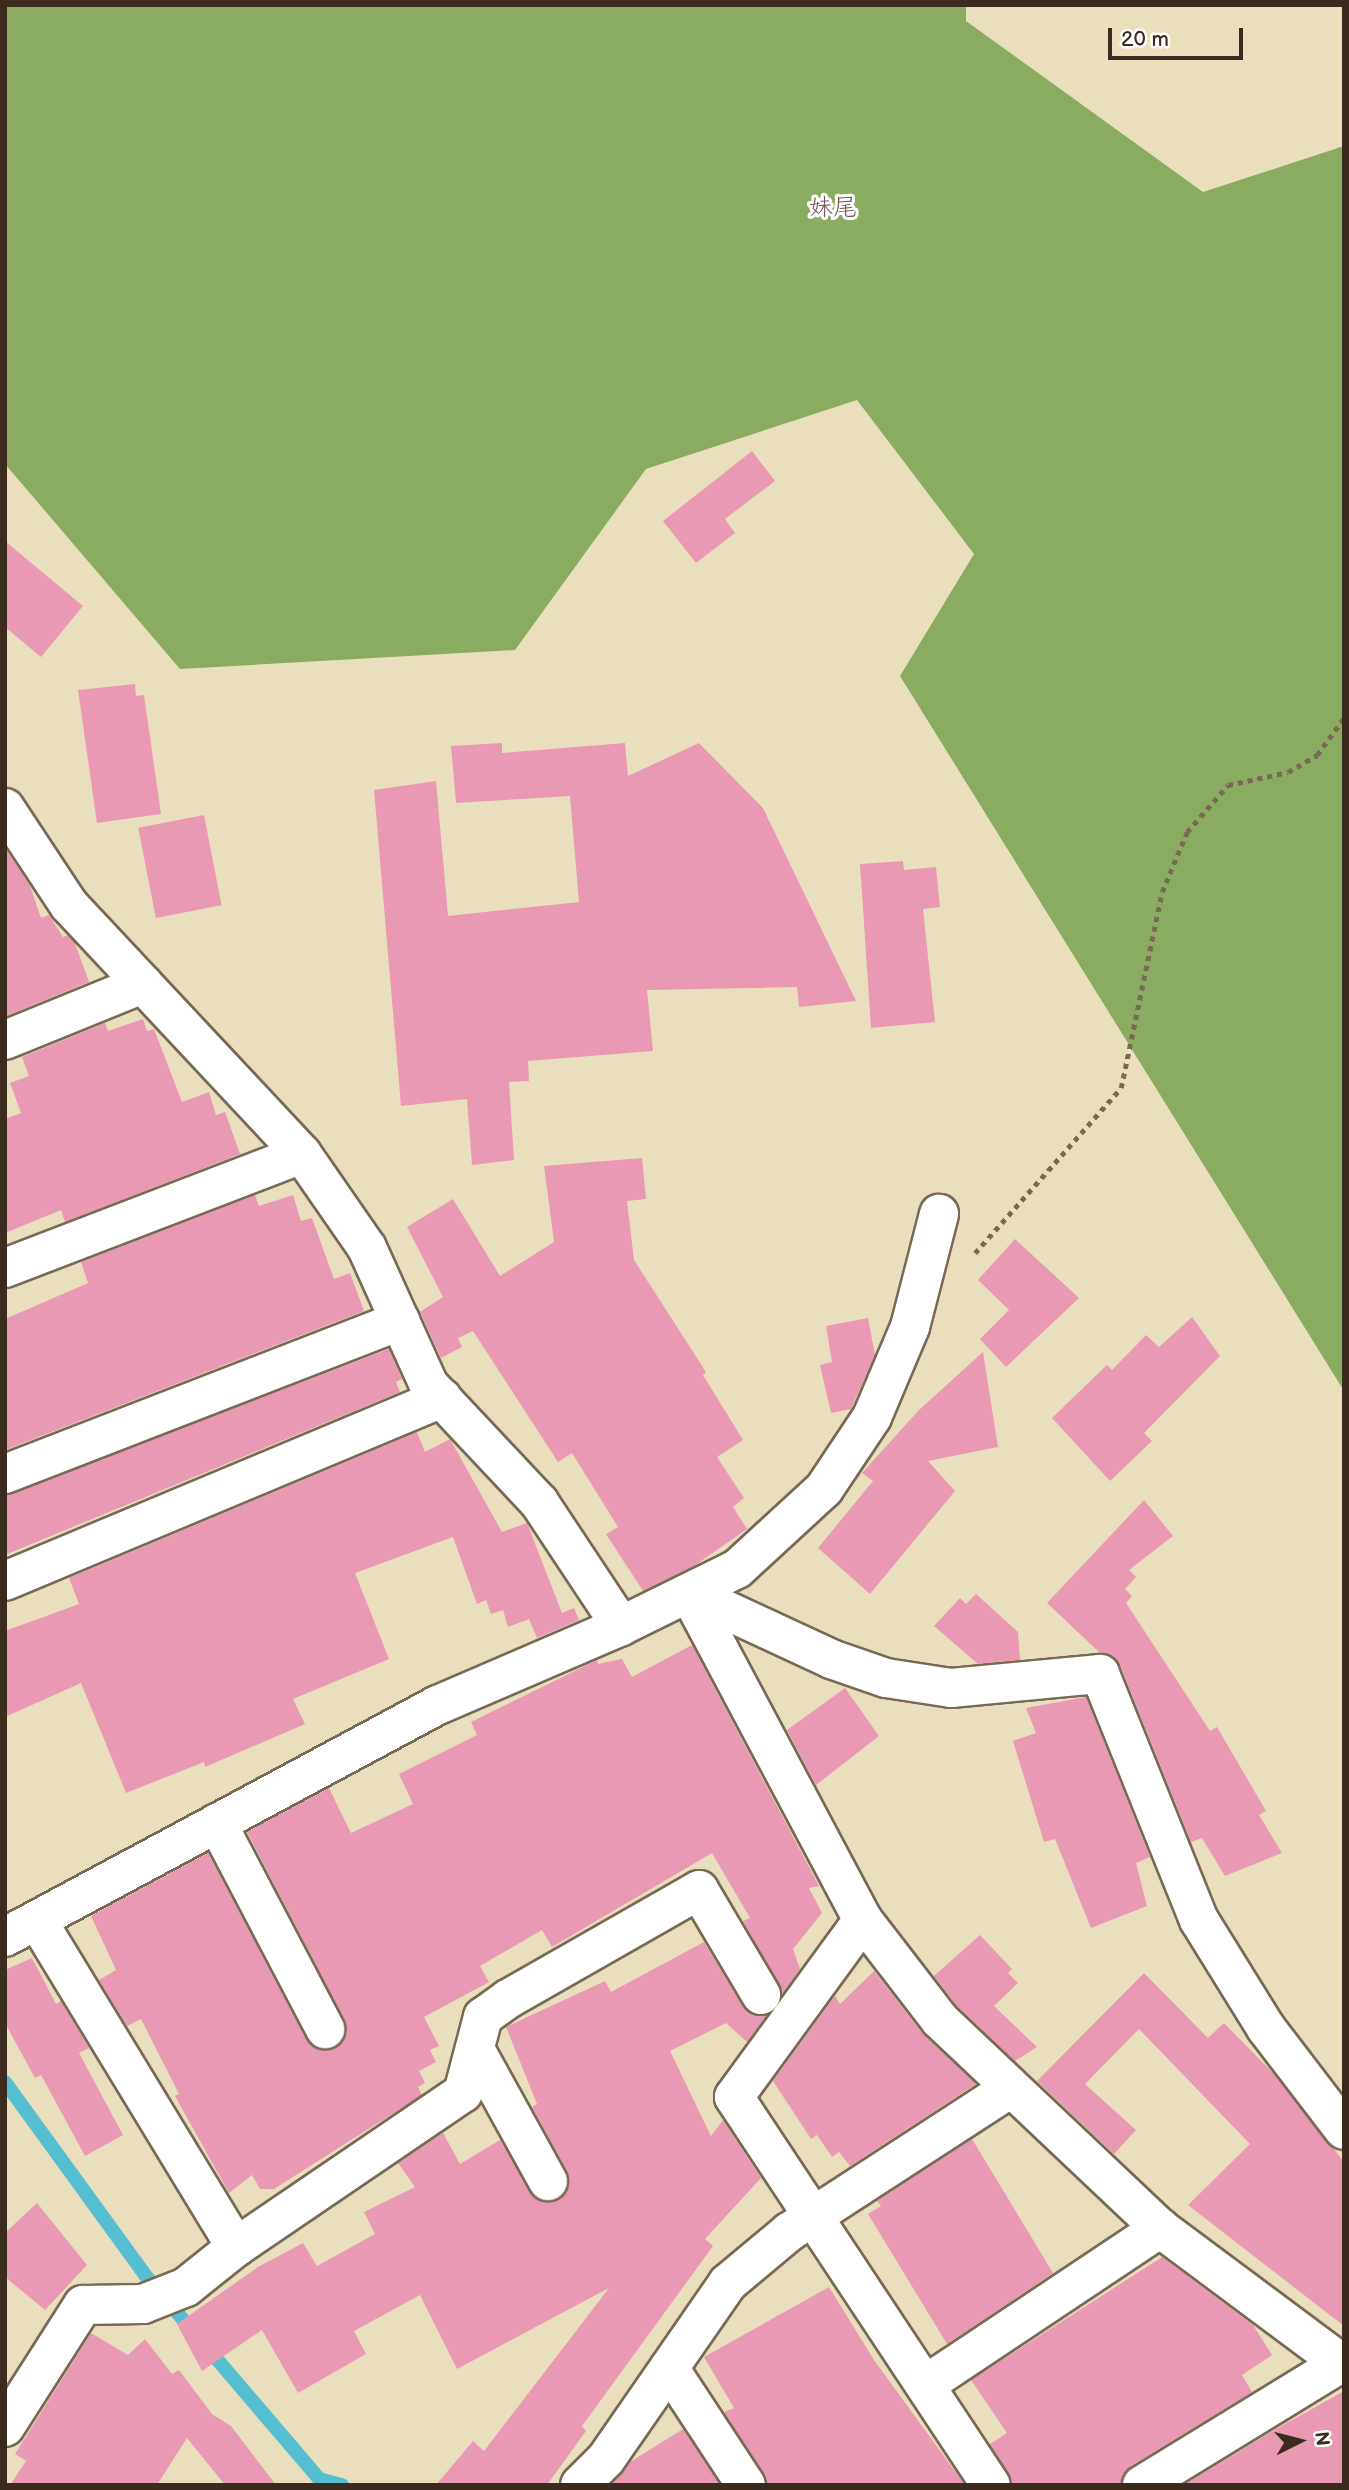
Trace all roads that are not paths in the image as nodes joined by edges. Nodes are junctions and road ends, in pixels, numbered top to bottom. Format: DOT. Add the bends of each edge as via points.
graph roads {
  1 [pos="6,810"];
  2 [pos="144,984"];
  3 [pos="5,1040"];
  4 [pos="302,1154"];
  5 [pos="939,1214"];
  6 [pos="5,1268"];
  7 [pos="400,1321"];
  8 [pos="442,1398"];
  9 [pos="5,1474"];
  10 [pos="5,1581"];
  11 [pos="689,1593"];
  12 [pos="621,1626"];
  13 [pos="217,1823"];
  14 [pos="863,1920"];
  15 [pos="21,1928"];
  16 [pos="761,1995"];
  17 [pos="325,2029"];
  18 [pos="475,2049"];
  19 [pos="1009,2089"];
  20 [pos="1344,2130"];
  21 [pos="548,2181"];
  22 [pos="812,2216"];
  23 [pos="1160,2228"];
  24 [pos="236,2247"];
  25 [pos="1342,2364"];
  26 [pos="669,2368"];
  27 [pos="925,2385"];
  28 [pos="5,2427"];
  29 [pos="580,2485"];
  30 [pos="746,2485"];
  31 [pos="991,2485"];
  32 [pos="1142,2485"];
  1 -- 2 [label="street" via="69,905"];
  2 -- 3 [label="street"];
  2 -- 4 [label="street"];
  4 -- 6 [label="street"];
  4 -- 7 [label="street" via="367,1248"];
  5 -- 11 [label="street" via="909,1327 866,1427 824,1489 737,1569"];
  7 -- 8 [label="street" via="429,1385"];
  7 -- 9 [label="street"];
  8 -- 10 [label="street"];
  8 -- 12 [label="street" via="539,1502"];
  11 -- 12 [label="street"];
  11 -- 14 [label="street"];
  11 -- 20 [label="street" via="831,1659 886,1678 951,1688 1100,1674 1199,1920 1266,2028"];
  12 -- 13 [label="street" via="438,1705"];
  13 -- 15 [label="street"];
  13 -- 17 [label="street"];
  14 -- 19 [label="street" via="940,2020"];
  14 -- 22 [label="street" via="734,2097"];
  15 -- 24 [label="street"];
  16 -- 18 [label="street" via="699,1890 508,1999 483,2017"];
  18 -- 21 [label="street"];
  18 -- 24 [label="street" via="463,2093"];
  19 -- 22 [label="street"];
  19 -- 23 [label="street"];
  22 -- 26 [label="street" via="728,2283"];
  22 -- 27 [label="street"];
  23 -- 25 [label="street"];
  23 -- 27 [label="street"];
  24 -- 28 [label="street" via="180,2289 143,2304 83,2305"];
  25 -- 32 [label="street"];
  26 -- 29 [label="street" via="606,2459"];
  26 -- 30 [label="street"];
  27 -- 31 [label="street"];
}
